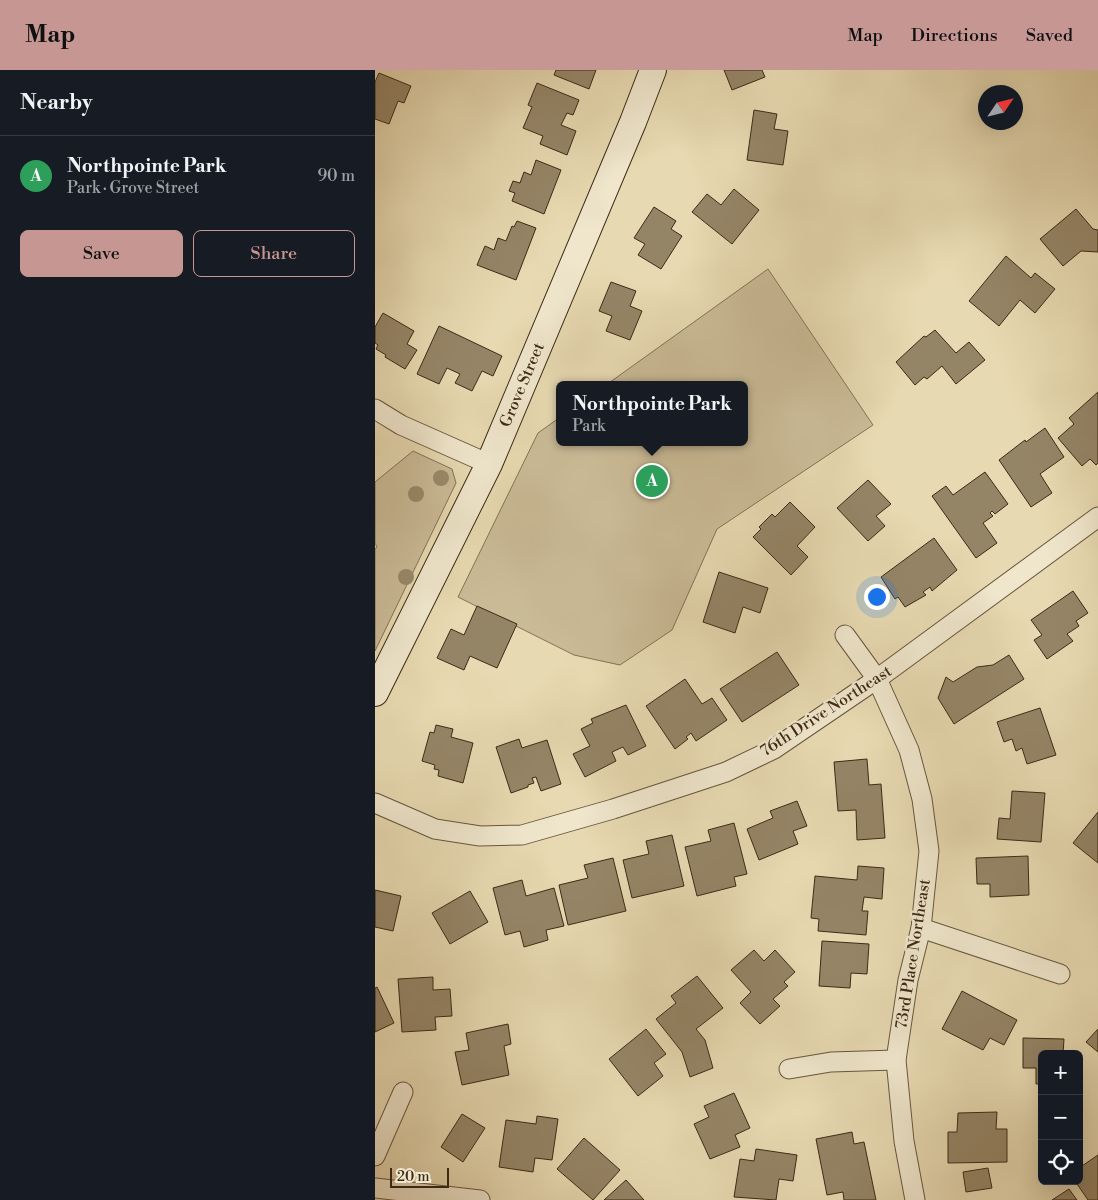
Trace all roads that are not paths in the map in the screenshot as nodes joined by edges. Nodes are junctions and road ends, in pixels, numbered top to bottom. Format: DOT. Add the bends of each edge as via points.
graph roads {
  1 [pos="653,70"];
  2 [pos="375,409"];
  3 [pos="489,464"];
  4 [pos="1098,517"];
  5 [pos="845,635"];
  6 [pos="877,680"];
  7 [pos="375,694"];
  8 [pos="375,803"];
  9 [pos="921,928"];
  10 [pos="1059,974"];
  11 [pos="896,1060"];
  12 [pos="789,1069"];
  13 [pos="403,1092"];
  14 [pos="375,1156"];
  15 [pos="375,1188"];
  16 [pos="480,1200"];
  17 [pos="915,1200"];
  1 -- 3 [label="street, Grove Street"];
  2 -- 3 [label="street" via="401,425"];
  3 -- 7 [label="street, Grove Street"];
  4 -- 6 [label="street, 76th Drive Northeast"];
  5 -- 6 [label="street, 73rd Place Northeast"];
  6 -- 8 [label="street, 76th Drive Northeast" via="773,749 726,772 613,810 522,835 479,836 435,828"];
  6 -- 9 [label="street, 73rd Place Northeast" via="909,750 922,799 929,851"];
  9 -- 10 [label="street"];
  9 -- 11 [label="street, 73rd Place Northeast"];
  11 -- 12 [label="street" via="831,1062"];
  11 -- 17 [label="street, 73rd Place Northeast" via="904,1141"];
  13 -- 14 [label="street"];
  15 -- 16 [label="street"];
}
